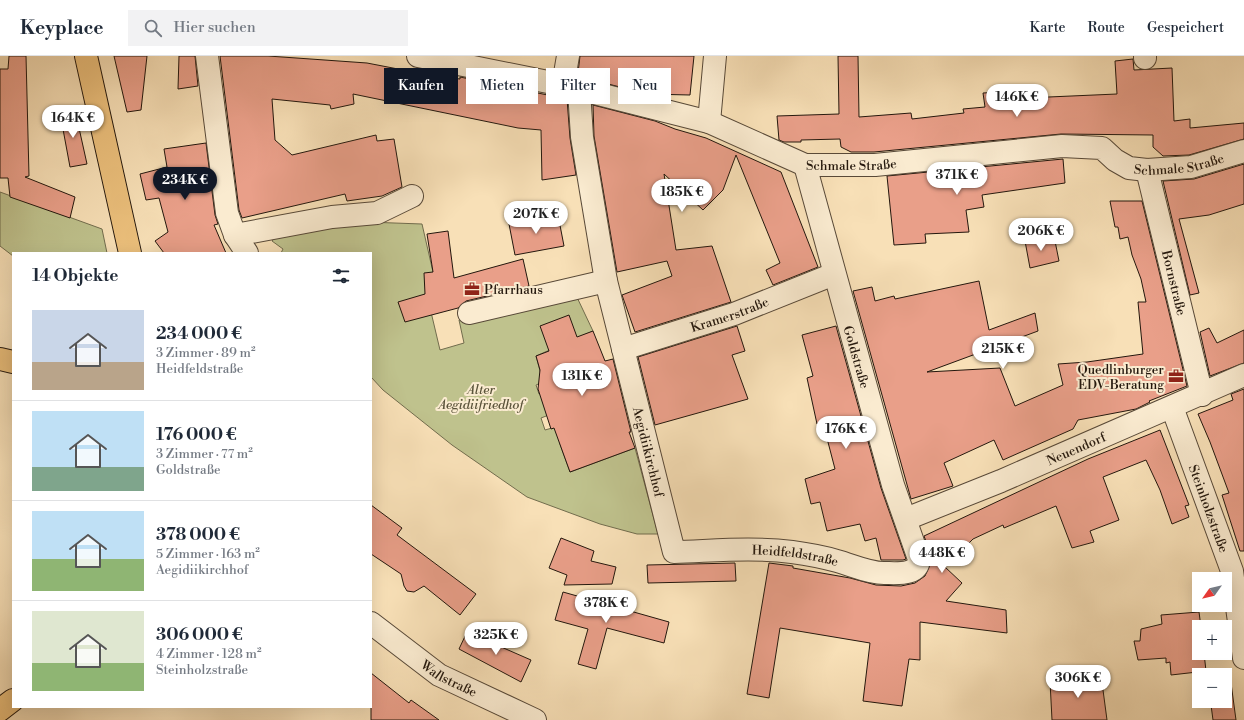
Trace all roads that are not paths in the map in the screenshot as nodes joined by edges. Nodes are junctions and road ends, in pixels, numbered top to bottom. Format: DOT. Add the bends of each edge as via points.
graph roads {
  1 [pos="86,56"];
  2 [pos="207,56"];
  3 [pos="418,56"];
  4 [pos="568,56"];
  5 [pos="715,56"];
  6 [pos="569,68"];
  7 [pos="546,82"];
  8 [pos="610,97"];
  9 [pos="575,104"];
  10 [pos="709,122"];
  11 [pos="1244,152"];
  12 [pos="805,165"];
  13 [pos="1147,170"];
  14 [pos="412,196"];
  15 [pos="235,235"];
  16 [pos="130,252"];
  17 [pos="246,252"];
  18 [pos="834,274"];
  19 [pos="606,280"];
  20 [pos="469,313"];
  21 [pos="623,349"];
  22 [pos="0,359"];
  23 [pos="12,362"];
  24 [pos="1244,375"];
  25 [pos="1202,395"];
  26 [pos="1172,408"];
  27 [pos="906,519"];
  28 [pos="674,552"];
  29 [pos="915,570"];
  30 [pos="372,624"];
  31 [pos="1244,658"];
  32 [pos="12,701"];
  33 [pos="0,710"];
  34 [pos="535,720"];
  1 -- 16 [label="main road"];
  2 -- 15 [label="street" via="227,213"];
  3 -- 7 [label="street, Schmale Straße"];
  4 -- 6 [label="street, Aegidiikirchhof"];
  5 -- 10 [label="street"];
  8 -- 10 [label="street, Schmale Straße"];
  9 -- 19 [label="street, Aegidiikirchhof"];
  10 -- 12 [label="street, Schmale Straße"];
  11 -- 13 [label="street, Schmale Straße" via="1191,166"];
  12 -- 13 [label="street, Schmale Straße" via="875,165 1062,146 1102,148 1129,168"];
  12 -- 18 [label="street, Goldstraße"];
  13 -- 25 [label="street, Bornstraße"];
  14 -- 15 [label="street" via="377,213 332,217"];
  15 -- 17 [label="street"];
  18 -- 21 [label="street, Kramerstraße" via="734,314"];
  18 -- 27 [label="street, Goldstraße" via="893,485"];
  19 -- 20 [label="street"];
  19 -- 21 [label="street, Aegidiikirchhof"];
  21 -- 28 [label="street, Aegidiikirchhof"];
  22 -- 23 [label="main road"];
  24 -- 25 [label="street, Neuendorf"];
  25 -- 26 [label="street, Neuendorf"];
  26 -- 27 [label="street, Neuendorf"];
  26 -- 31 [label="street, Steinholzstraße" via="1232,571"];
  27 -- 29 [label="street, Goldstraße" via="919,559"];
  28 -- 29 [label="street, Heidfeldstraße" via="770,550 828,558 867,571 882,573"];
  30 -- 34 [label="street, Wallstraße" via="439,675"];
  32 -- 33 [label="main road"];
}
